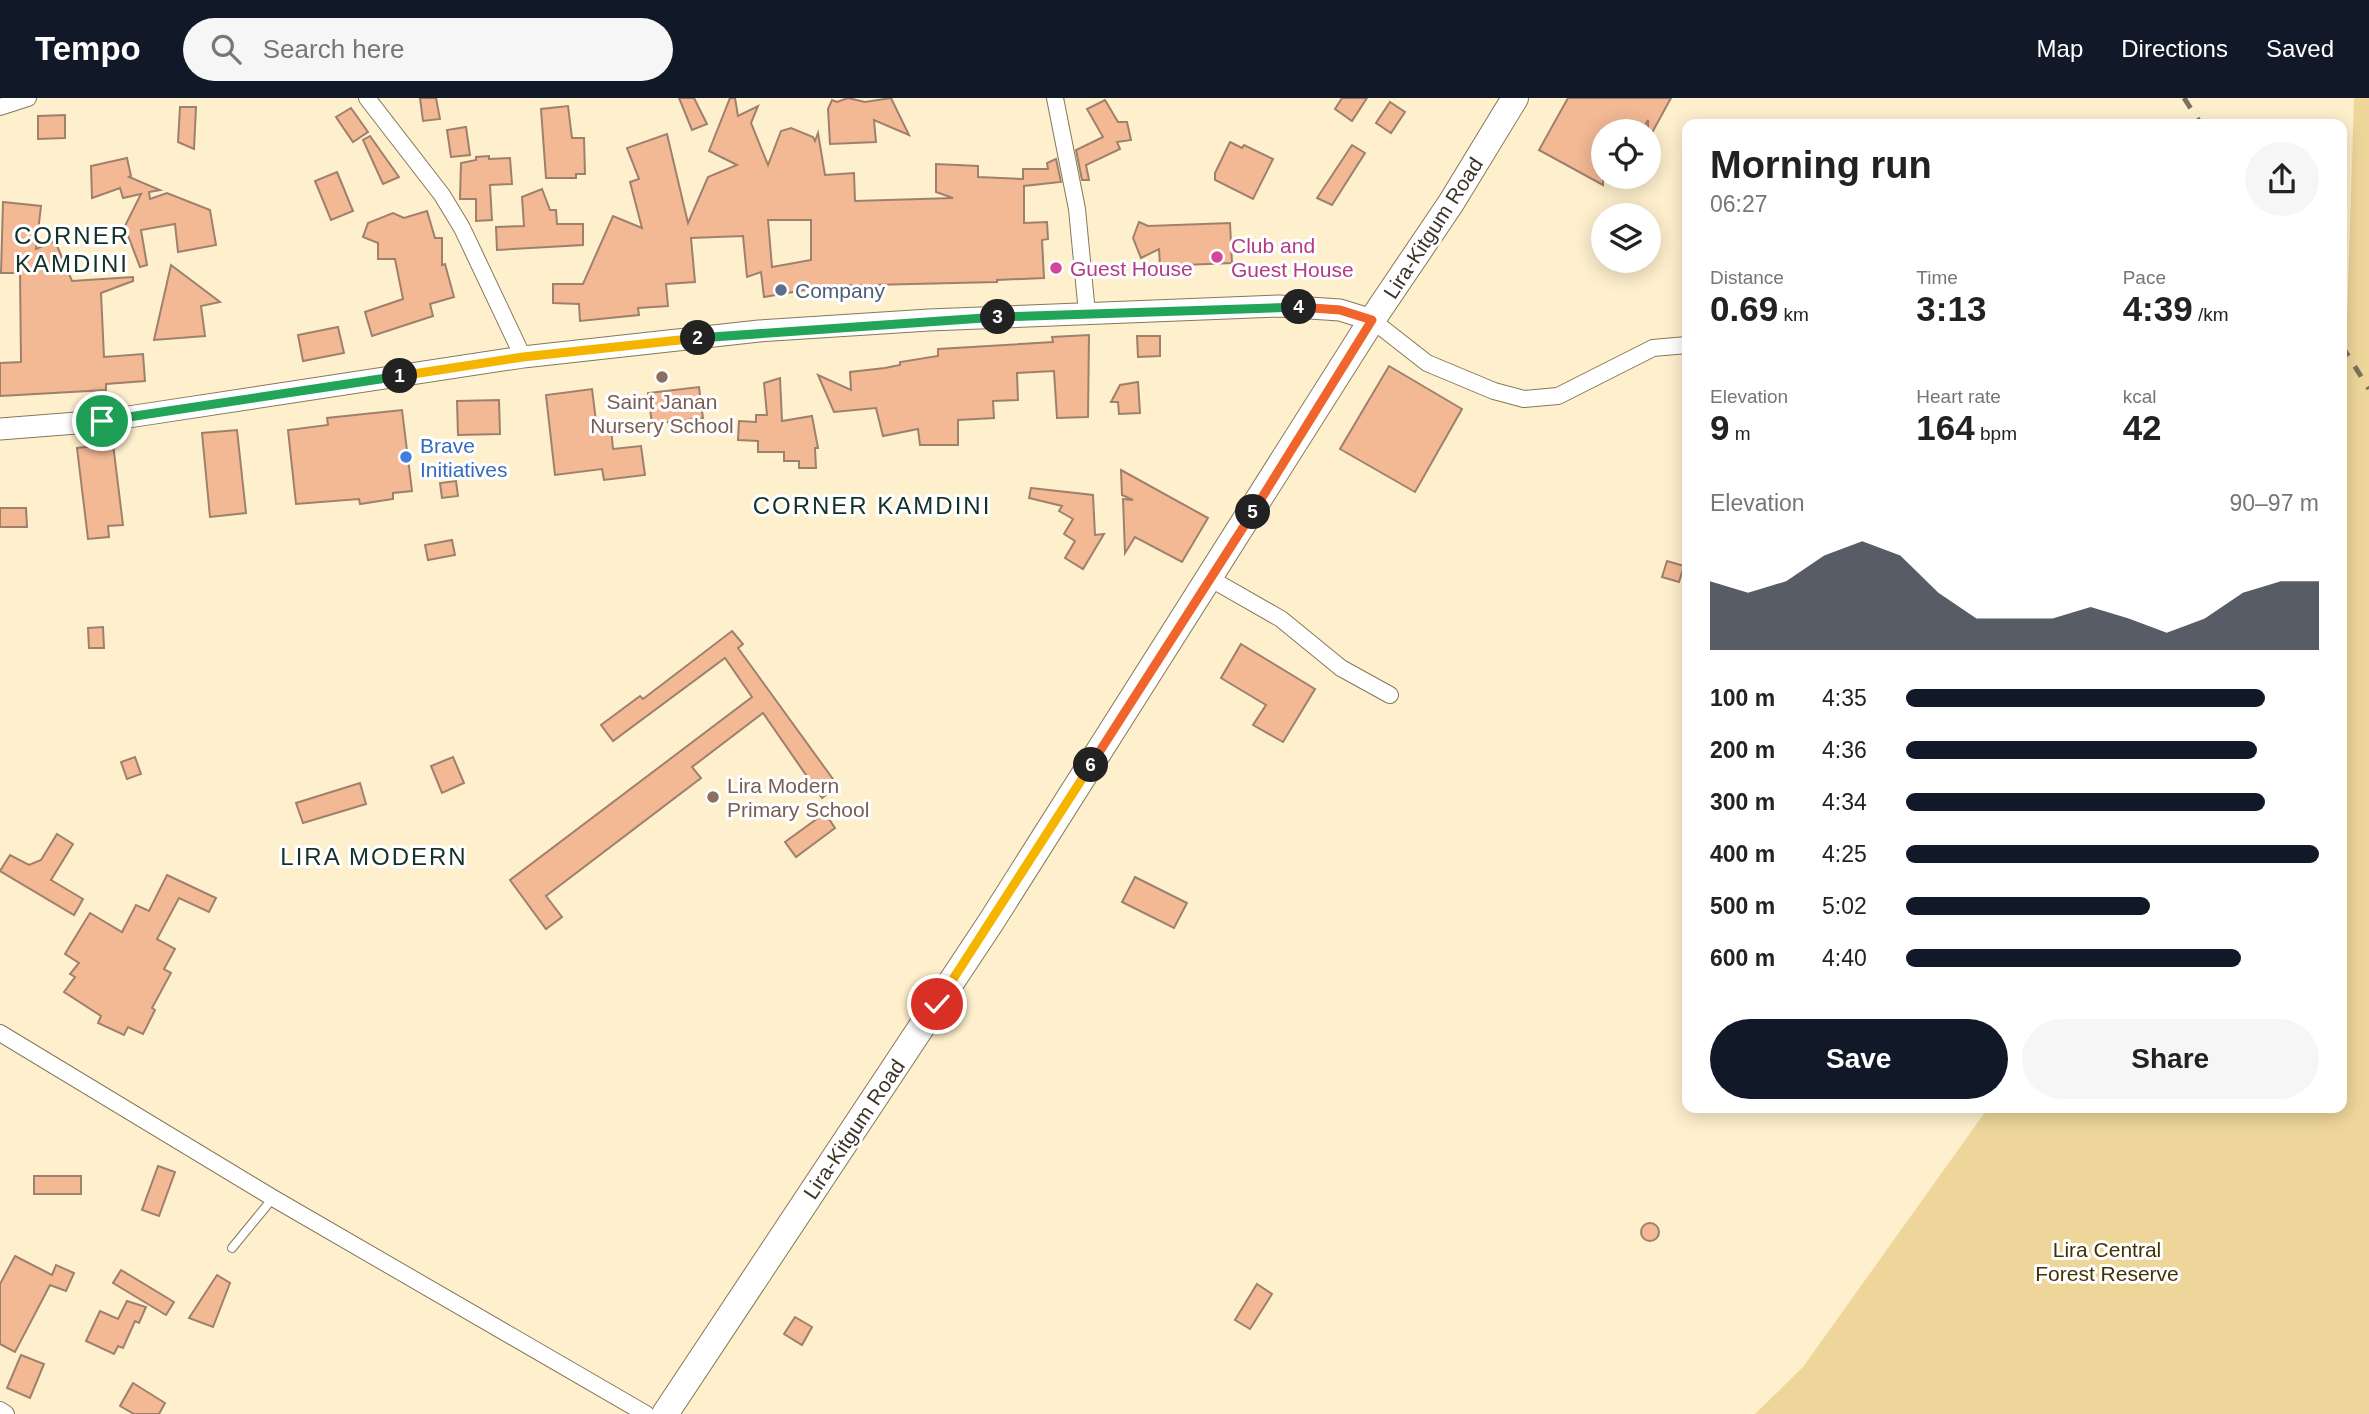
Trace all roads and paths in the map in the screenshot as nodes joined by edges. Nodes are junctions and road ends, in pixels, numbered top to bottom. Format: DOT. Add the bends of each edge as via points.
graph roads {
  1 [pos="28,98"];
  2 [pos="367,98"];
  3 [pos="1055,98"];
  4 [pos="1515,98"];
  5 [pos="0,107"];
  6 [pos="1087,313"];
  7 [pos="1372,320"];
  8 [pos="1682,345"];
  9 [pos="523,357"];
  10 [pos="0,429"];
  11 [pos="1211,579"];
  12 [pos="1390,695"];
  13 [pos="0,1033"];
  14 [pos="273,1198"];
  15 [pos="232,1248"];
  16 [pos="0,1410"];
  17 [pos="6,1414"];
  18 [pos="646,1414"];
  19 [pos="665,1414"];
  1 -- 5 [label="street"];
  2 -- 9 [label="street" via="462,228"];
  3 -- 6 [label="street" via="1077,209"];
  4 -- 7 [label="main road, Lira-Kitgum Road"];
  6 -- 7 [label="street" via="1279,306 1340,310"];
  6 -- 9 [label="street" via="760,331"];
  7 -- 8 [label="street" via="1427,363 1524,399 1558,396 1653,348"];
  7 -- 11 [label="main road, Lira-Kitgum Road"];
  9 -- 10 [label="street" via="102,421"];
  11 -- 12 [label="street" via="1282,619 1341,668"];
  11 -- 19 [label="main road, Lira-Kitgum Road" via="984,933"];
  13 -- 14 [label="street"];
  14 -- 15 [label="lane"];
  14 -- 18 [label="street"];
  16 -- 17 [label="street"];
}
